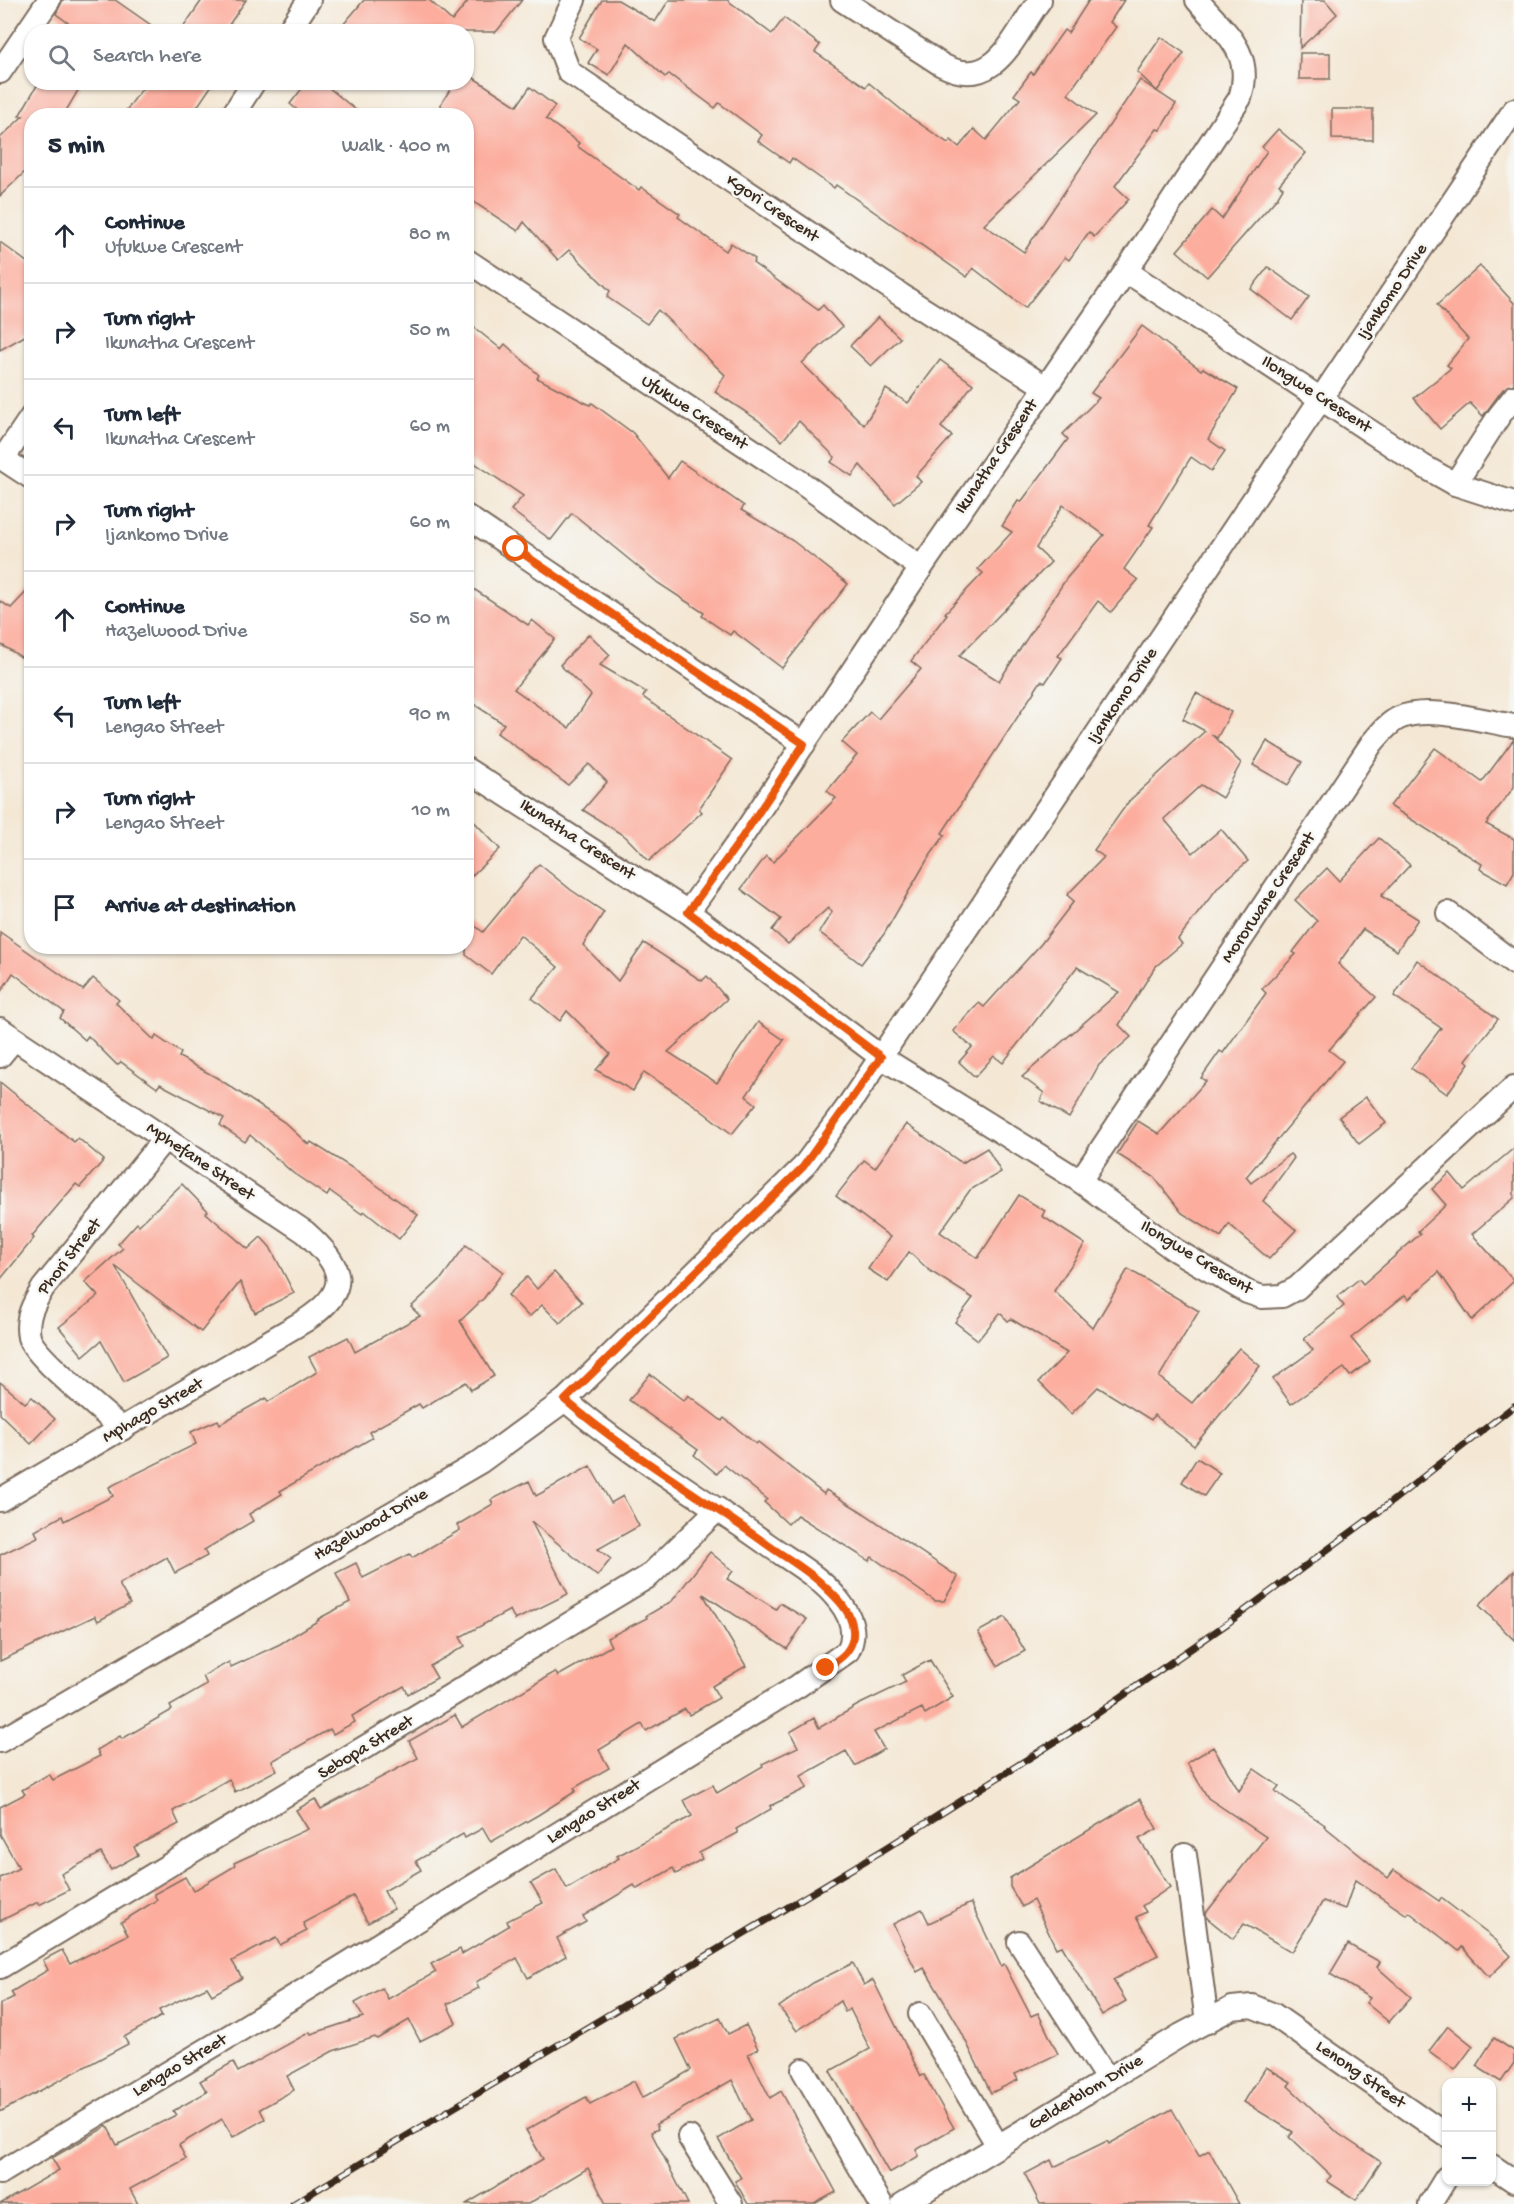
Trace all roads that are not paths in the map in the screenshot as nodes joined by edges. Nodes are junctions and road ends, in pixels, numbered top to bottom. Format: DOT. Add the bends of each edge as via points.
graph roads {
  1 [pos="49,0"];
  2 [pos="309,0"];
  3 [pos="574,0"];
  4 [pos="842,0"];
  5 [pos="1040,0"];
  6 [pos="1197,0"];
  7 [pos="33,24"];
  8 [pos="293,24"];
  9 [pos="24,37"];
  10 [pos="0,72"];
  11 [pos="249,90"];
  12 [pos="237,108"];
  13 [pos="1514,110"];
  14 [pos="474,265"];
  15 [pos="1126,271"];
  16 [pos="1044,386"];
  17 [pos="1514,397"];
  18 [pos="1323,399"];
  19 [pos="24,427"];
  20 [pos="1,458"];
  21 [pos="24,473"];
  22 [pos="1455,484"];
  23 [pos="1514,503"];
  24 [pos="474,521"];
  25 [pos="921,568"];
  26 [pos="1514,726"];
  27 [pos="804,744"];
  28 [pos="474,774"];
  29 [pos="688,912"];
  30 [pos="1448,913"];
  31 [pos="1514,963"];
  32 [pos="7,1034"];
  33 [pos="0,1056"];
  34 [pos="881,1057"];
  35 [pos="1514,1087"];
  36 [pos="165,1138"];
  37 [pos="1080,1181"];
  38 [pos="706,1260"];
  39 [pos="306,1320"];
  40 [pos="565,1400"];
  41 [pos="122,1429"];
  42 [pos="0,1500"];
  43 [pos="718,1509"];
  44 [pos="0,1741"];
  45 [pos="1185,1855"];
  46 [pos="1019,1942"];
  47 [pos="0,1967"];
  48 [pos="920,2014"];
  49 [pos="1274,2015"];
  50 [pos="1207,2022"];
  51 [pos="803,2070"];
  52 [pos="1108,2080"];
  53 [pos="1442,2132"];
  54 [pos="689,2137"];
  55 [pos="998,2146"];
  56 [pos="1496,2169"];
  57 [pos="0,2173"];
  58 [pos="1514,2181"];
  59 [pos="1442,2184"];
  60 [pos="731,2204"];
  61 [pos="881,2204"];
  62 [pos="903,2204"];
  63 [pos="1430,2204"];
  1 -- 7 [label="street"];
  2 -- 8 [label="street"];
  3 -- 16 [label="street, Kgori Crescent" via="555,38 568,72"];
  4 -- 5 [label="street" via="956,72 991,65 1010,47"];
  6 -- 15 [label="street, Ikunatha Crescent" via="1243,58 1245,83 1222,128"];
  9 -- 10 [label="street"];
  11 -- 12 [label="street"];
  13 -- 18 [label="street, Ijankomo Drive"];
  14 -- 25 [label="street, Ufukwe Crescent" via="799,481"];
  15 -- 16 [label="street, Ikunatha Crescent"];
  15 -- 18 [label="street, Ilongwe Crescent"];
  16 -- 25 [label="street, Ikunatha Crescent"];
  17 -- 22 [label="street"];
  18 -- 22 [label="street, Ilongwe Crescent"];
  18 -- 34 [label="street, Ijankomo Drive"];
  19 -- 20 [label="street"];
  20 -- 21 [label="street"];
  22 -- 23 [label="street, Ilongwe Crescent"];
  24 -- 27 [label="street"];
  25 -- 27 [label="street, Ikunatha Crescent"];
  26 -- 37 [label="street, Mororwane Crescent" via="1422,713 1398,718 1385,728"];
  27 -- 29 [label="street, Ikunatha Crescent"];
  28 -- 29 [label="street, Ikunatha Crescent"];
  29 -- 34 [label="street, Ikunatha Crescent"];
  30 -- 31 [label="street"];
  32 -- 33 [label="street"];
  32 -- 36 [label="street, Mphefane Street"];
  34 -- 37 [label="street, Ilongwe Crescent"];
  34 -- 38 [label="street, Ijankomo Drive" via="803,1167"];
  35 -- 37 [label="street, Ilongwe Crescent" via="1297,1288 1282,1296 1262,1297 1247,1292 1175,1250"];
  36 -- 39 [label="street, Mphefane Street" via="323,1248 334,1266 336,1293 327,1306"];
  36 -- 41 [label="street, Phori Street" via="43,1288 29,1320 32,1345"];
  38 -- 40 [label="street, Hazelwood Drive"];
  39 -- 41 [label="street, Mphago Street"];
  40 -- 43 [label="street, Lengao Street" via="610,1437"];
  40 -- 44 [label="street, Hazelwood Drive" via="480,1462"];
  41 -- 42 [label="street, Mphago Street"];
  43 -- 47 [label="street, Sebopa Street" via="640,1582"];
  43 -- 57 [label="street, Lengao Street" via="838,1599 853,1630 852,1645 840,1659 233,2034"];
  45 -- 50 [label="street"];
  46 -- 52 [label="street"];
  48 -- 55 [label="street"];
  49 -- 50 [label="street, Gelderblom Drive" via="1252,2006 1240,2006"];
  49 -- 53 [label="street, Lenong Street"];
  50 -- 52 [label="street, Gelderblom Drive"];
  51 -- 61 [label="street"];
  52 -- 55 [label="street, Gelderblom Drive"];
  54 -- 60 [label="street"];
  55 -- 62 [label="street, Gelderblom Drive"];
  56 -- 58 [label="street"];
  59 -- 63 [label="street"];
}
